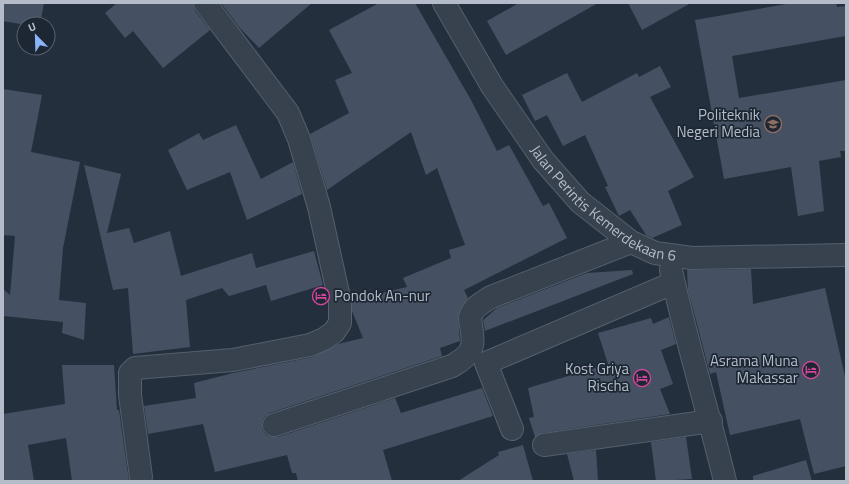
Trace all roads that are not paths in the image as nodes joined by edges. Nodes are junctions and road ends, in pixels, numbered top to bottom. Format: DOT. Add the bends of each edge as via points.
graph roads {
  1 [pos="205,3"];
  2 [pos="444,3"];
  3 [pos="631,242"];
  4 [pos="667,255"];
  5 [pos="846,255"];
  6 [pos="674,283"];
  7 [pos="711,421"];
  8 [pos="274,425"];
  9 [pos="512,429"];
  10 [pos="544,445"];
  11 [pos="141,478"];
  12 [pos="725,481"];
  1 -- 11 [label="street" via="288,114 299,139 321,214 340,302 340,323 334,332 310,345 233,360 135,368 130,373 130,395"];
  2 -- 3 [label="street, Jalan Perintis Kemerdekaan 6" via="492,86 543,160 580,202"];
  3 -- 4 [label="street, Jalan Perintis Kemerdekaan 6" via="655,253"];
  3 -- 8 [label="street" via="491,297 478,306 472,311 470,318 474,343 470,352 452,366"];
  4 -- 5 [label="street, Jalan Perintis Kemerdekaan 6" via="692,258"];
  4 -- 6 [label="street"];
  6 -- 7 [label="street"];
  6 -- 9 [label="street" via="486,363"];
  7 -- 10 [label="street"];
  7 -- 12 [label="street"];
}
